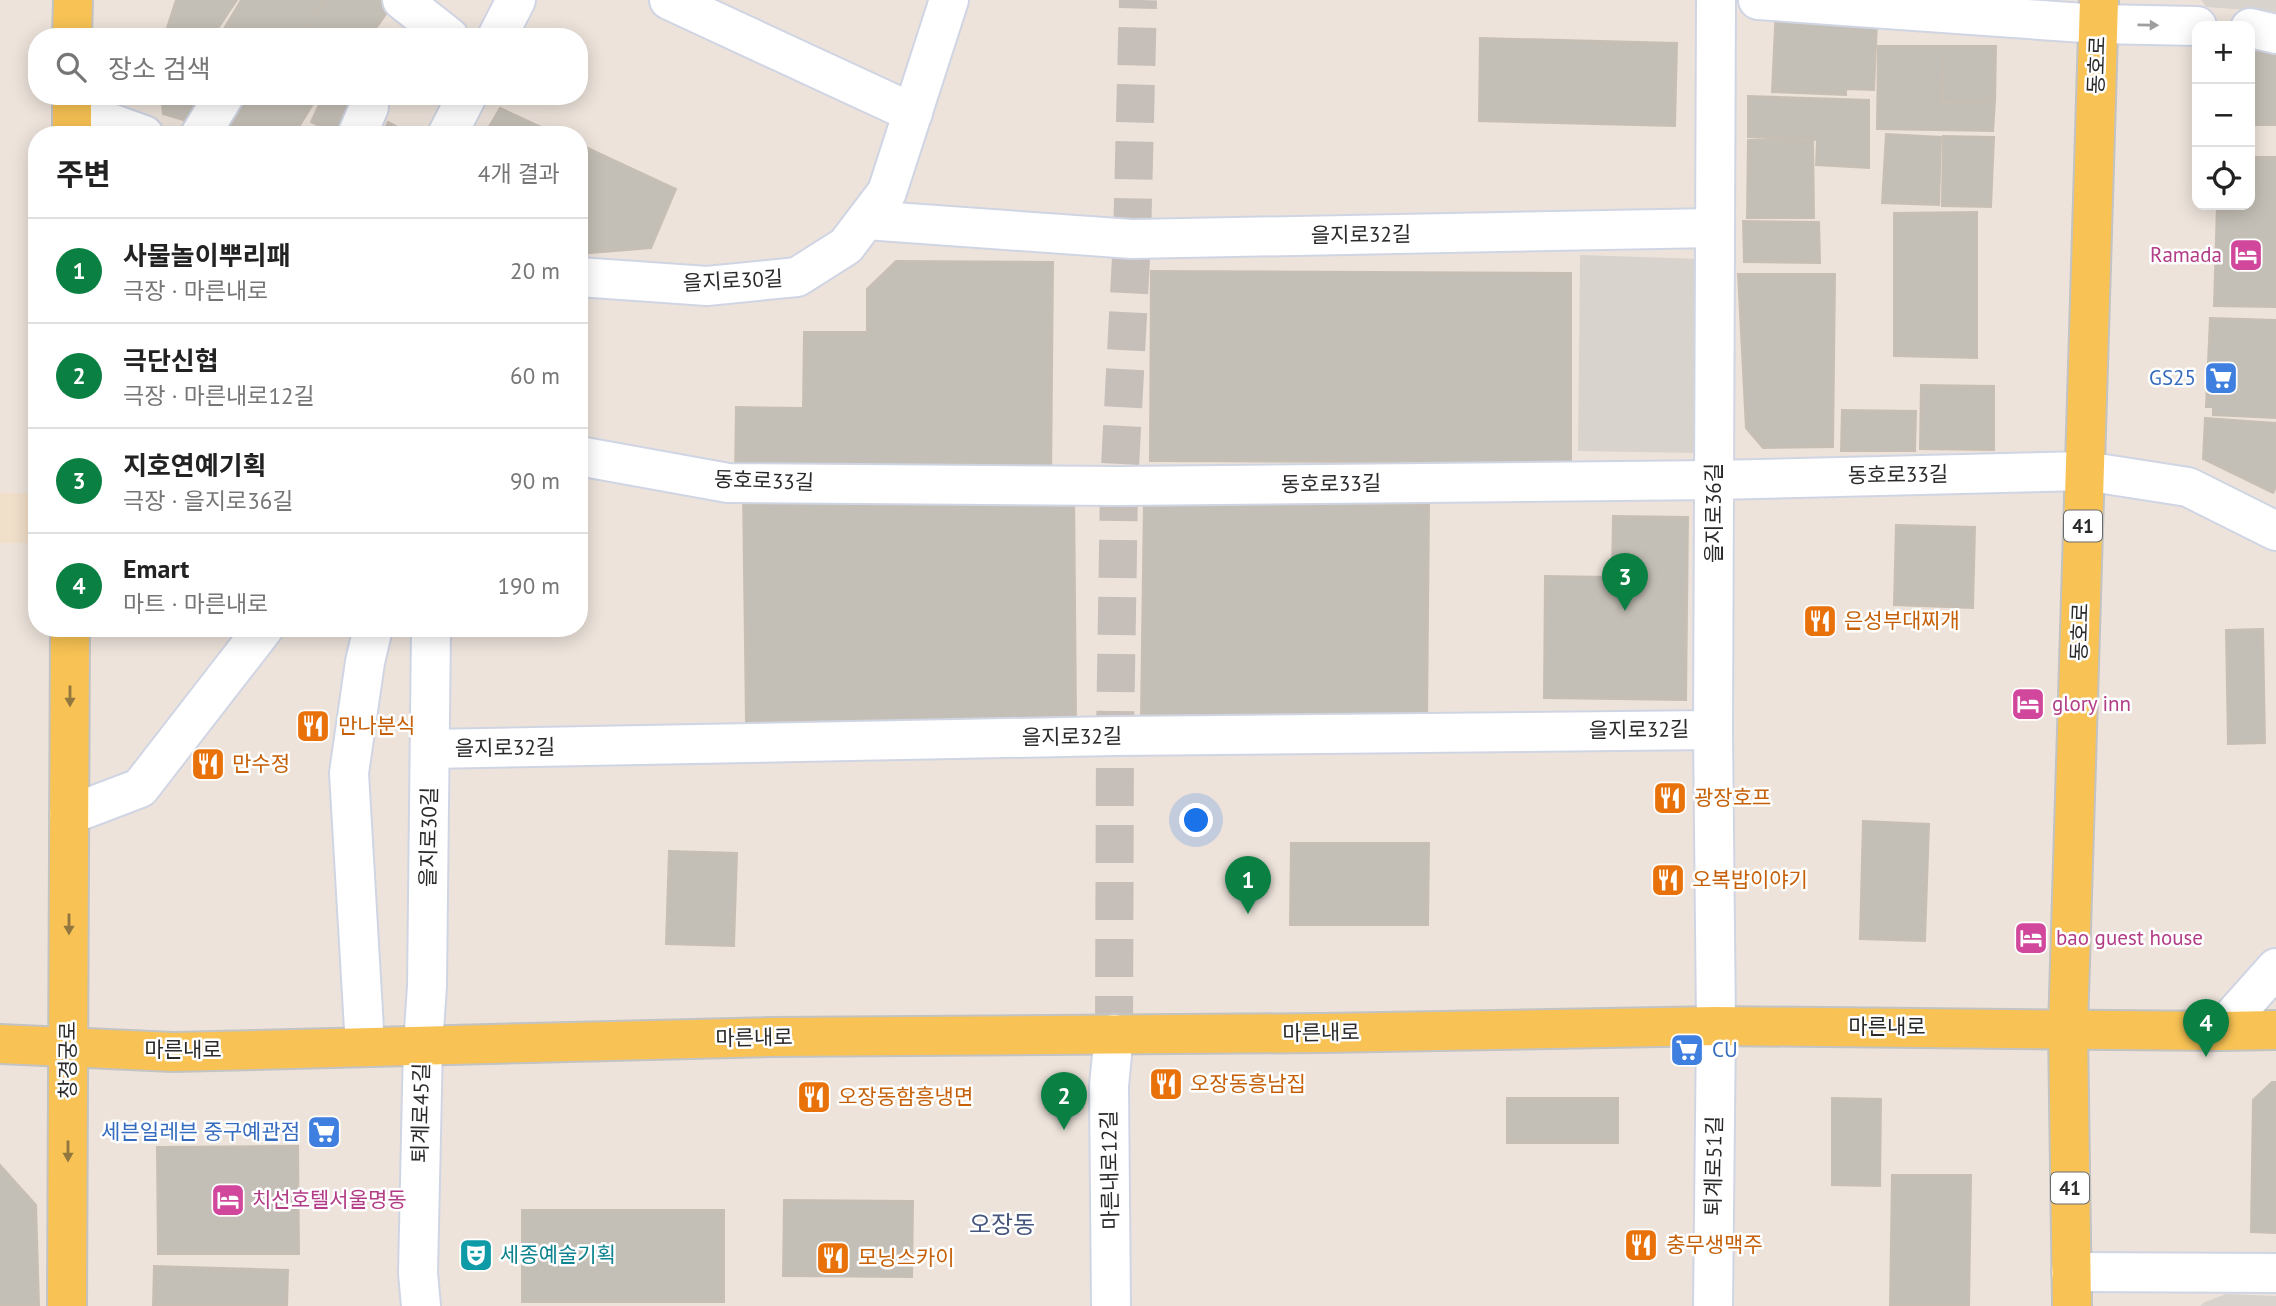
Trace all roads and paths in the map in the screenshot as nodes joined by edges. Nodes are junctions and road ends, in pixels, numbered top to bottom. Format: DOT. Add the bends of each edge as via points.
graph roads {
  1 [pos="72,0"];
  2 [pos="402,0"];
  3 [pos="516,0"];
  4 [pos="669,0"];
  5 [pos="1716,0"];
  6 [pos="1758,0"];
  7 [pos="944,2"];
  8 [pos="2099,12"];
  9 [pos="2192,25"];
  10 [pos="72,28"];
  11 [pos="438,28"];
  12 [pos="502,28"];
  13 [pos="2255,29"];
  14 [pos="2276,34"];
  15 [pos="218,105"];
  16 [pos="462,105"];
  17 [pos="72,113"];
  18 [pos="913,113"];
  19 [pos="115,126"];
  20 [pos="206,126"];
  21 [pos="452,126"];
  22 [pos="866,220"];
  23 [pos="1715,228"];
  24 [pos="588,278"];
  25 [pos="588,458"];
  26 [pos="2085,471"];
  27 [pos="1714,480"];
  28 [pos="2276,531"];
  29 [pos="70,637"];
  30 [pos="257,637"];
  31 [pos="371,637"];
  32 [pos="431,637"];
  33 [pos="1713,730"];
  34 [pos="430,749"];
  35 [pos="69,815"];
  36 [pos="2276,968"];
  37 [pos="1716,1026"];
  38 [pos="2020,1028"];
  39 [pos="2068,1029"];
  40 [pos="2276,1030"];
  41 [pos="2220,1031"];
  42 [pos="1114,1034"];
  43 [pos="0,1044"];
  44 [pos="423,1045"];
  45 [pos="365,1046"];
  46 [pos="68,1048"];
  47 [pos="2069,1105"];
  48 [pos="2276,1273"];
  49 [pos="2071,1289"];
  50 [pos="67,1306"];
  51 [pos="421,1306"];
  52 [pos="1111,1306"];
  53 [pos="1713,1306"];
  1 -- 10 [label="main road"];
  2 -- 11 [label="street"];
  3 -- 12 [label="street"];
  4 -- 18 [label="street"];
  5 -- 23 [label="street, 을지로36길"];
  6 -- 8 [label="street"];
  7 -- 18 [label="street, 을지로30길"];
  8 -- 9 [label="street, one-way"];
  8 -- 26 [label="main road, 동호로 / 41"];
  13 -- 14 [label="street"];
  15 -- 20 [label="street"];
  16 -- 21 [label="street"];
  17 -- 19 [label="street"];
  18 -- 22 [label="street, 을지로30길" via="887,192"];
  22 -- 23 [label="street, 을지로32길" via="1132,239"];
  22 -- 24 [label="street, 을지로30길" via="846,246 797,277 707,286"];
  23 -- 27 [label="street, 을지로36길"];
  25 -- 27 [label="street, 동호로33길" via="728,483 1119,486"];
  26 -- 27 [label="street, 동호로33길"];
  26 -- 28 [label="street, 동호로33길" via="2188,487"];
  26 -- 39 [label="main road, 동호로 / 41"];
  27 -- 33 [label="street, 을지로36길"];
  29 -- 35 [label="main road, 창경궁로, one-way"];
  30 -- 35 [label="street" via="140,788"];
  31 -- 45 [label="street" via="349,773"];
  32 -- 34 [label="street, 을지로30길"];
  33 -- 34 [label="street, 을지로32길"];
  33 -- 37 [label="street, 을지로36길"];
  34 -- 44 [label="street, 을지로30길"];
  35 -- 46 [label="main road, 창경궁로, one-way"];
  36 -- 41 [label="street"];
  37 -- 38 [label="main road, 마른내로"];
  37 -- 42 [label="main road, 마른내로"];
  37 -- 53 [label="street, 퇴계로51길"];
  38 -- 39 [label="main road, 마른내로"];
  38 -- 47 [label="main road"];
  39 -- 41 [label="main road, 마른내로"];
  39 -- 47 [label="main road, 동호로 / 41"];
  40 -- 41 [label="main road, 마른내로"];
  42 -- 44 [label="main road, 마른내로"];
  42 -- 52 [label="street, 마른내로12길" via="1109,1086"];
  43 -- 46 [label="main road, 마른내로"];
  44 -- 45 [label="main road, 마른내로"];
  44 -- 51 [label="street, 퇴계로45길"];
  45 -- 46 [label="main road, 마른내로" via="173,1052"];
  46 -- 50 [label="main road, 창경궁로, one-way"];
  47 -- 49 [label="main road, 동호로 / 41"];
  48 -- 49 [label="street"];
}
